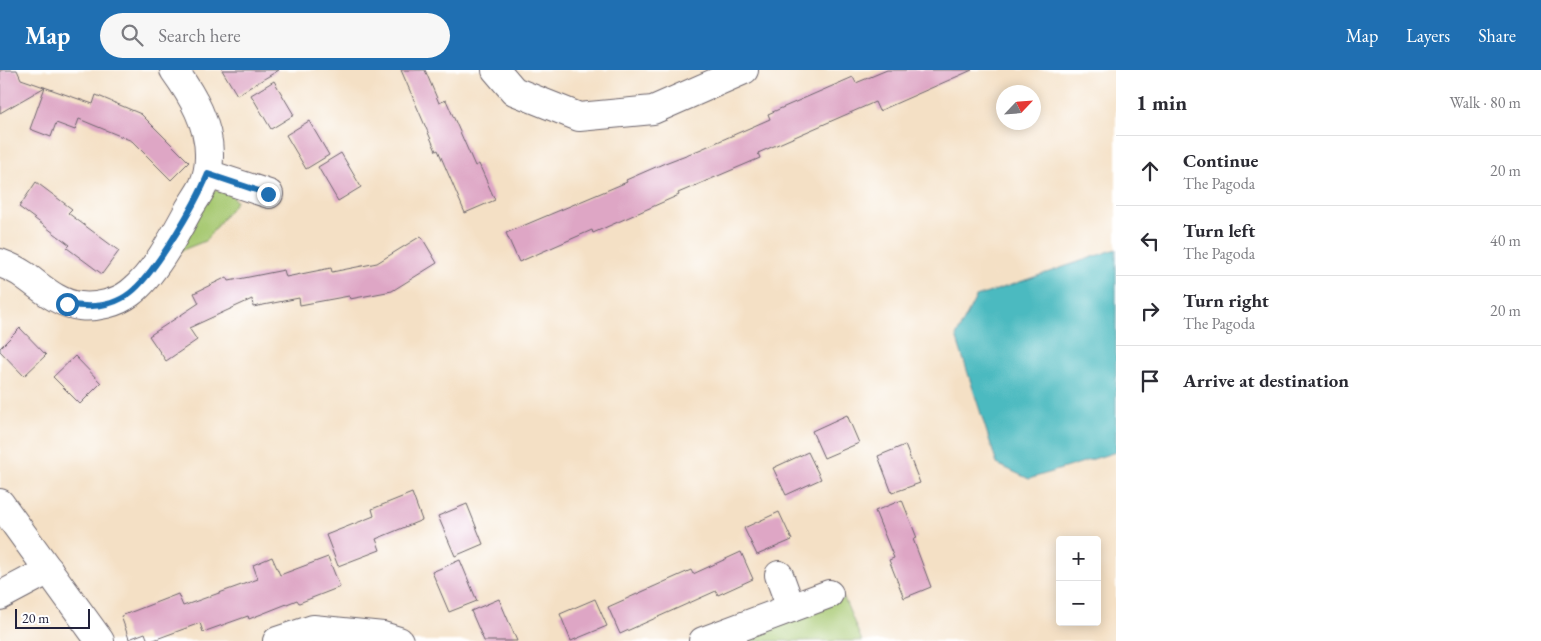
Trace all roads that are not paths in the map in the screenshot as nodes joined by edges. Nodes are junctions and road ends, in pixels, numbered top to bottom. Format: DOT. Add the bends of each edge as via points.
graph roads {
  1 [pos="174,70"];
  2 [pos="496,70"];
  3 [pos="744,70"];
  4 [pos="208,174"];
  5 [pos="268,194"];
  6 [pos="0,263"];
  7 [pos="0,503"];
  8 [pos="49,570"];
  9 [pos="779,575"];
  10 [pos="829,594"];
  11 [pos="0,596"];
  12 [pos="791,608"];
  13 [pos="100,641"];
  14 [pos="277,641"];
  15 [pos="399,641"];
  16 [pos="703,641"];
  1 -- 4 [label="street" via="196,106 205,131"];
  2 -- 3 [label="street" via="514,91 579,117 653,110"];
  4 -- 5 [label="street"];
  4 -- 6 [label="street" via="167,247 138,285 120,299 92,306 67,304"];
  7 -- 8 [label="street"];
  8 -- 11 [label="street"];
  8 -- 13 [label="street"];
  9 -- 12 [label="street"];
  10 -- 12 [label="street"];
  12 -- 16 [label="street"];
  14 -- 15 [label="street" via="313,629 383,636"];
}
